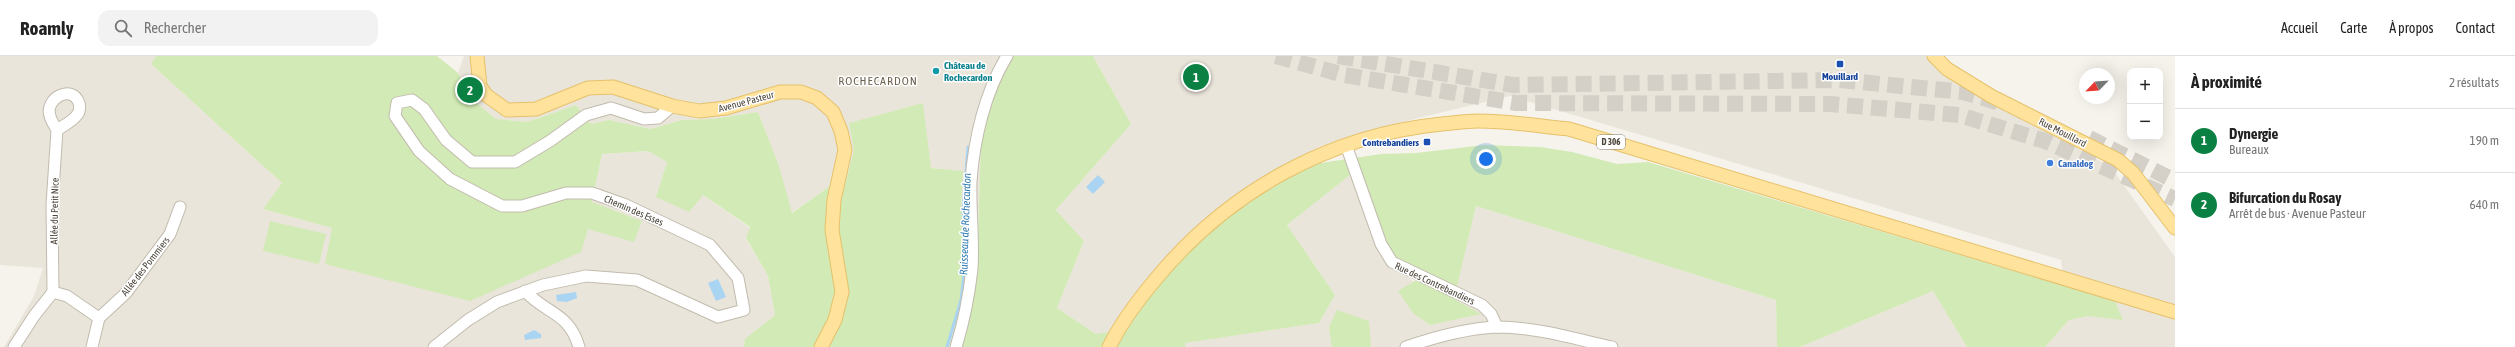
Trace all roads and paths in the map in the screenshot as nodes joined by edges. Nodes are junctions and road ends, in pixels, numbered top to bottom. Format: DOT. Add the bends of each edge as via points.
graph roads {
  1 [pos="478,56"];
  2 [pos="1007,56"];
  3 [pos="1934,56"];
  4 [pos="672,106"];
  5 [pos="57,130"];
  6 [pos="1346,144"];
  7 [pos="180,207"];
  8 [pos="2175,228"];
  9 [pos="525,291"];
  10 [pos="54,292"];
  11 [pos="2175,312"];
  12 [pos="99,318"];
  13 [pos="1497,327"];
  14 [pos="14,347"];
  15 [pos="92,347"];
  16 [pos="434,347"];
  17 [pos="579,347"];
  18 [pos="821,347"];
  19 [pos="956,347"];
  20 [pos="1109,347"];
  21 [pos="1406,347"];
  22 [pos="1612,347"];
  1 -- 4 [label="main road, Avenue Pasteur" via="476,66 480,86 507,110 536,110 588,88 613,87"];
  2 -- 19 [label="street" via="996,75 976,140 971,181 972,268 966,313"];
  3 -- 8 [label="main road, Rue Mouillard" via="1947,69 1992,96 2118,160 2133,173"];
  4 -- 9 [label="street, Chemin des Esses" via="658,118 644,120 611,108 586,115 515,162 472,162 446,140 424,109 412,100 398,103 394,116 419,150 450,179 502,206 522,206 566,193 592,193 626,205 710,245 738,278 744,310 718,317 637,280 586,276"];
  4 -- 18 [label="main road, Avenue Pasteur" via="699,111 726,108 780,92 801,92 817,98 833,112 841,130 845,150 834,200 832,230 842,292 835,320"];
  5 -- 10 [label="street, Allée du Petit Nice" via="52,205"];
  6 -- 11 [label="main road, D 306" via="1384,133 1478,121 1569,129"];
  6 -- 13 [label="street, Rue des Contrebandiers" via="1381,244 1392,262 1482,305 1491,314"];
  6 -- 20 [label="main road, D 306" via="1283,172 1256,188 1214,220 1165,267 1144,293"];
  7 -- 12 [label="street, Allée des Pommiers" via="170,234 126,293"];
  9 -- 16 [label="street, Chemin des Esses" via="497,302 468,320"];
  9 -- 17 [label="street" via="535,301 560,315 575,335"];
  10 -- 12 [label="street" via="67,296"];
  10 -- 14 [label="street" via="34,316"];
  12 -- 15 [label="street"];
  13 -- 21 [label="street" via="1450,334"];
  13 -- 22 [label="street" via="1539,331"];
}
